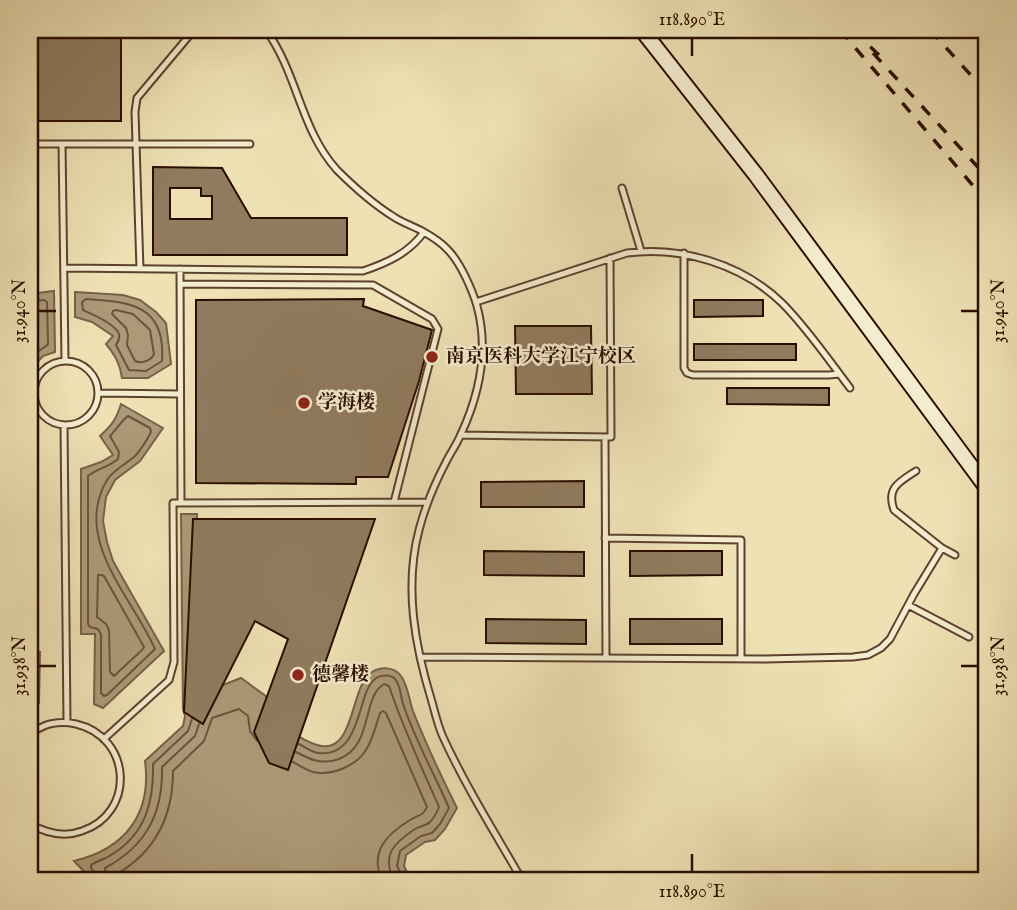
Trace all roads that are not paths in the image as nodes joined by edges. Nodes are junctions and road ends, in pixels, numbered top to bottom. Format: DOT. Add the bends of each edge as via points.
graph roads {
  1 [pos="194,30"];
  2 [pos="266,30"];
  3 [pos="642,30"];
  4 [pos="30,144"];
  5 [pos="62,144"];
  6 [pos="137,144"];
  7 [pos="250,144"];
  8 [pos="622,188"];
  9 [pos="424,232"];
  10 [pos="641,251"];
  11 [pos="684,253"];
  12 [pos="610,258"];
  13 [pos="65,268"];
  14 [pos="140,269"];
  15 [pos="180,269"];
  16 [pos="180,284"];
  17 [pos="476,302"];
  18 [pos="65,360"];
  19 [pos="839,374"];
  20 [pos="850,388"];
  21 [pos="99,393"];
  22 [pos="180,394"];
  23 [pos="64,425"];
  24 [pos="461,435"];
  25 [pos="605,437"];
  26 [pos="916,471"];
  27 [pos="987,488"];
  28 [pos="394,502"];
  29 [pos="429,502"];
  30 [pos="181,503"];
  31 [pos="606,538"];
  32 [pos="942,548"];
  33 [pos="955,555"];
  34 [pos="908,605"];
  35 [pos="969,637"];
  36 [pos="420,657"];
  37 [pos="606,658"];
  38 [pos="741,659"];
  39 [pos="67,722"];
  40 [pos="30,734"];
  41 [pos="104,738"];
  42 [pos="30,824"];
  43 [pos="522,880"];
  1 -- 6 [label="lane" via="137,98"];
  2 -- 9 [label="lane" via="289,71 317,144 363,196"];
  3 -- 27 [label="street" via="756,175"];
  4 -- 5 [label="lane"];
  5 -- 6 [label="lane"];
  5 -- 13 [label="lane"];
  6 -- 7 [label="lane"];
  6 -- 14 [label="lane"];
  8 -- 10 [label="lane"];
  9 -- 15 [label="lane" via="399,256 363,271"];
  9 -- 17 [label="lane" via="448,249"];
  10 -- 11 [label="lane"];
  10 -- 12 [label="lane"];
  11 -- 19 [label="lane" via="752,280 781,302"];
  11 -- 19 [label="lane" via="687,373"];
  12 -- 17 [label="lane"];
  12 -- 25 [label="lane" via="611,437"];
  13 -- 14 [label="lane"];
  13 -- 18 [label="lane"];
  14 -- 15 [label="lane"];
  15 -- 16 [label="lane"];
  16 -- 22 [label="lane"];
  16 -- 28 [label="lane" via="373,285 432,319 438,329"];
  17 -- 24 [label="lane" via="481,375"];
  18 -- 21 [label="lane" via="88,369"];
  18 -- 23 [label="lane" via="40,373 34,399 50,421"];
  19 -- 20 [label="lane"];
  21 -- 22 [label="lane"];
  21 -- 23 [label="lane" via="88,417"];
  22 -- 30 [label="lane"];
  23 -- 39 [label="lane"];
  24 -- 25 [label="lane"];
  24 -- 29 [label="lane"];
  25 -- 31 [label="lane"];
  26 -- 32 [label="lane" via="892,492 894,510"];
  28 -- 29 [label="lane"];
  28 -- 30 [label="lane"];
  29 -- 36 [label="lane" via="418,531 412,569"];
  30 -- 41 [label="lane" via="173,503 174,662 169,680"];
  31 -- 37 [label="lane"];
  31 -- 38 [label="lane" via="740,540"];
  32 -- 33 [label="lane"];
  32 -- 34 [label="lane"];
  34 -- 35 [label="lane"];
  34 -- 38 [label="lane" via="890,639 868,654"];
  36 -- 37 [label="lane"];
  36 -- 43 [label="lane" via="442,734"];
  37 -- 38 [label="lane"];
  39 -- 40 [label="lane" via="46,725"];
  39 -- 41 [label="lane"];
  41 -- 42 [label="lane" via="117,755 121,776 118,797 108,815 92,828 72,835 51,834"];
}
